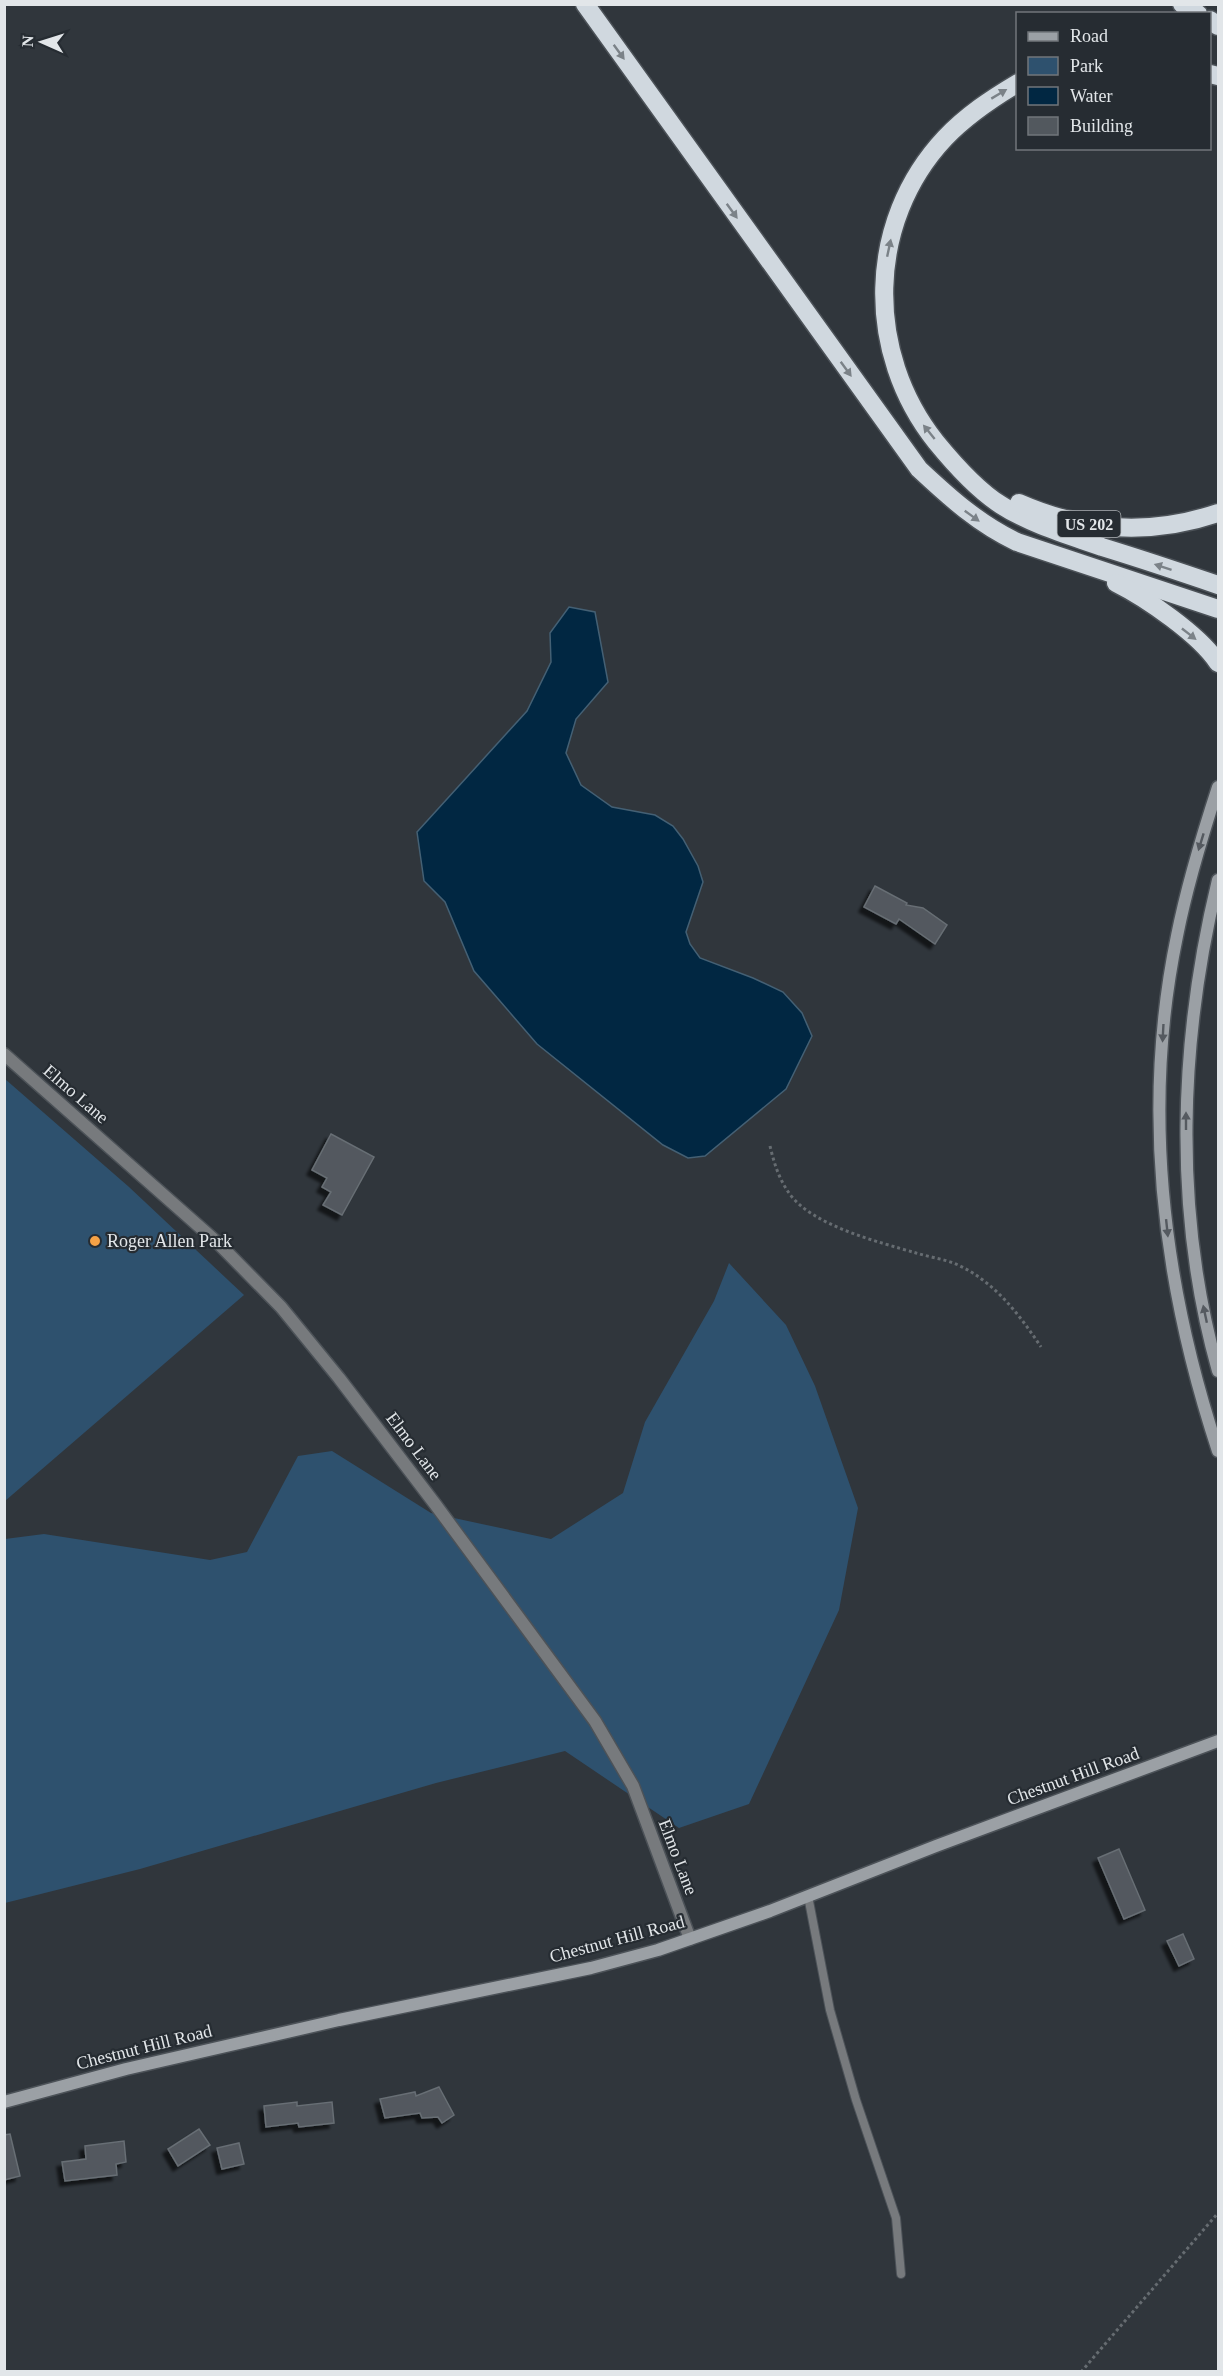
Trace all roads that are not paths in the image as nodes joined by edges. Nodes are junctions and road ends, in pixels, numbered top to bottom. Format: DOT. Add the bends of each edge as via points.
graph roads {
  1 [pos="585,4"];
  2 [pos="1182,4"];
  3 [pos="1195,12"];
  4 [pos="1016,84"];
  5 [pos="968,476"];
  6 [pos="1218,513"];
  7 [pos="1068,560"];
  8 [pos="1218,585"];
  9 [pos="1218,609"];
  10 [pos="1218,663"];
  11 [pos="1218,787"];
  12 [pos="1218,880"];
  13 [pos="4,1054"];
  14 [pos="1218,1371"];
  15 [pos="1218,1451"];
  16 [pos="1218,1741"];
  17 [pos="808,1896"];
  18 [pos="690,1939"];
  19 [pos="4,2102"];
  20 [pos="901,2274"];
  1 -- 7 [label="highway, one-way" via="919,469 956,504 992,530"];
  2 -- 3 [label="highway"];
  5 -- 4 [label="highway, one-way" via="921,423 904,392 885,322 883,288 887,255 903,201 929,158 974,112"];
  5 -- 6 [label="highway, US 202" via="1026,506 1111,528 1171,526"];
  8 -- 5 [label="highway, one-way" via="1049,529 1000,505"];
  7 -- 9 [label="highway"];
  7 -- 10 [label="highway, one-way" via="1125,588 1167,616 1197,639"];
  11 -- 15 [label="street, one-way" via="1176,938 1164,1022 1160,1129 1163,1191 1177,1300 1201,1400"];
  14 -- 12 [label="street, one-way" via="1199,1284 1186,1159 1186,1104 1197,977"];
  13 -- 18 [label="street, Elmo Lane" via="219,1244 281,1307 339,1378 595,1721 633,1786"];
  16 -- 17 [label="street, Chestnut Hill Road"];
  17 -- 18 [label="street, Chestnut Hill Road"];
  17 -- 20 [label="lane" via="830,2010 896,2217"];
  18 -- 19 [label="street, Chestnut Hill Road" via="591,1968 339,2020 126,2069"];
}
